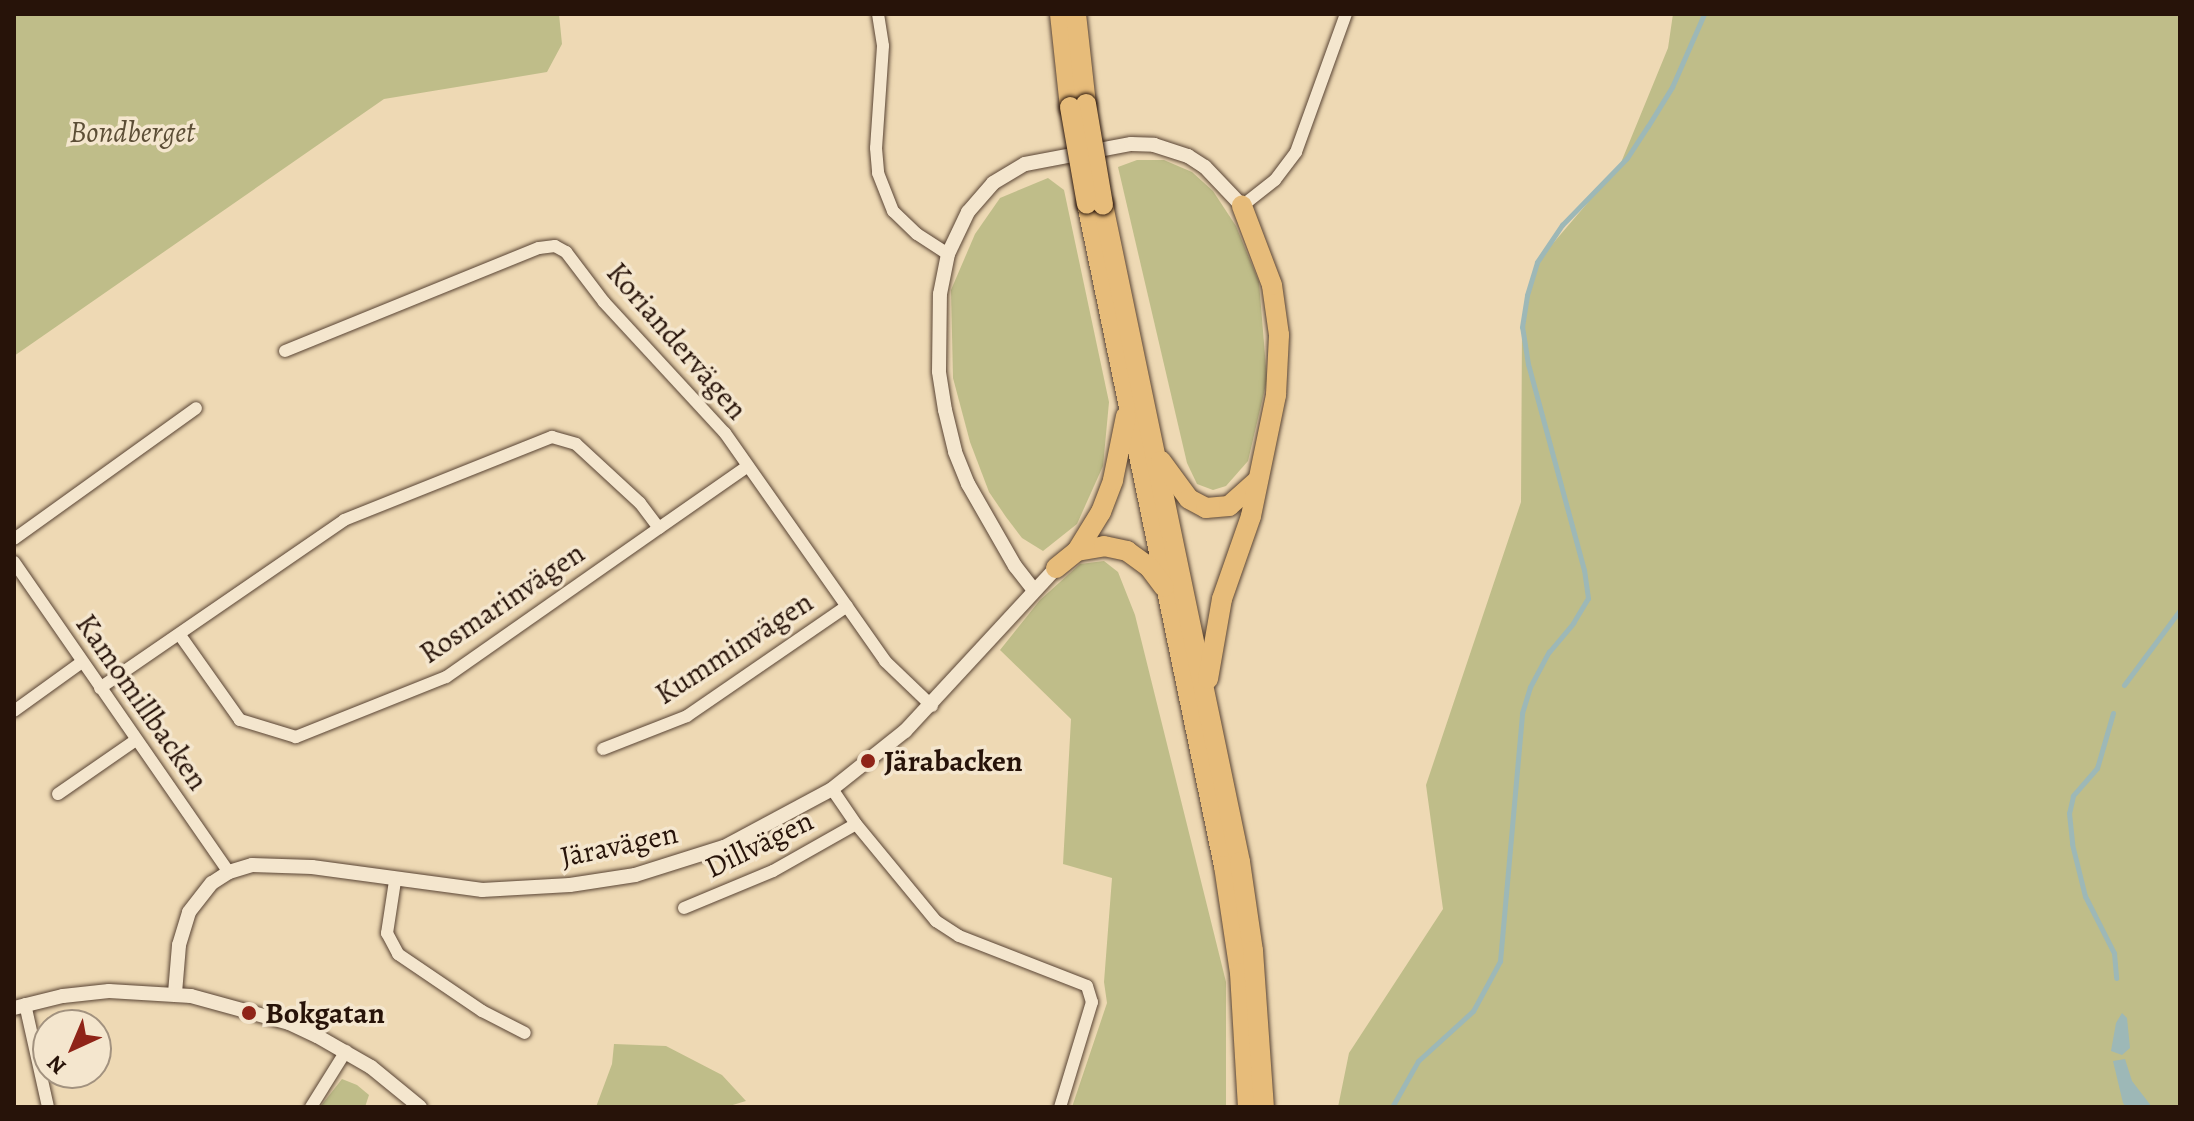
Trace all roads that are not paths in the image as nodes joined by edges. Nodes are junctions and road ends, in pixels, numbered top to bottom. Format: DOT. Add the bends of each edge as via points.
graph roads {
  1 [pos="878,14"];
  2 [pos="1060,14"];
  3 [pos="1076,14"];
  4 [pos="1346,14"];
  5 [pos="1078,105"];
  6 [pos="1095,204"];
  7 [pos="1242,206"];
  8 [pos="948,254"];
  9 [pos="285,351"];
  10 [pos="1128,405"];
  11 [pos="196,408"];
  12 [pos="1155,453"];
  13 [pos="748,466"];
  14 [pos="1259,478"];
  15 [pos="659,528"];
  16 [pos="14,539"];
  17 [pos="1077,551"];
  18 [pos="14,562"];
  19 [pos="1056,568"];
  20 [pos="1033,589"];
  21 [pos="1168,593"];
  22 [pos="847,606"];
  23 [pos="179,634"];
  24 [pos="82,662"];
  25 [pos="100,688"];
  26 [pos="1206,695"];
  27 [pos="932,706"];
  28 [pos="14,711"];
  29 [pos="136,740"];
  30 [pos="603,749"];
  31 [pos="832,789"];
  32 [pos="58,794"];
  33 [pos="856,824"];
  34 [pos="229,872"];
  35 [pos="395,881"];
  36 [pos="684,908"];
  37 [pos="175,993"];
  38 [pos="20,1006"];
  39 [pos="525,1033"];
  40 [pos="346,1051"];
  41 [pos="48,1107"];
  42 [pos="311,1107"];
  43 [pos="420,1107"];
  44 [pos="1060,1107"];
  45 [pos="1248,1107"];
  46 [pos="1264,1107"];
  1 -- 8 [label="street" via="883,46 878,173 893,211"];
  2 -- 5 [label="highway"];
  3 -- 5 [label="highway"];
  4 -- 7 [label="street" via="1296,152 1275,180"];
  5 -- 6 [label="highway, bridge"];
  6 -- 10 [label="highway"];
  6 -- 12 [label="highway"];
  7 -- 8 [label="street" via="1205,167 1154,145 1056,156 1025,164 993,183 968,212"];
  7 -- 14 [label="highway" via="1266,260 1279,335 1276,395"];
  8 -- 20 [label="street" via="940,294 939,371 955,451 984,514"];
  9 -- 13 [label="street, Koriandervägen" via="525,253 555,246 566,252 604,302 725,433"];
  10 -- 17 [label="highway" via="1108,495"];
  10 -- 21 [label="highway"];
  11 -- 16 [label="street"];
  12 -- 14 [label="highway" via="1189,499 1206,508 1229,506"];
  12 -- 26 [label="highway"];
  13 -- 15 [label="street, Rosmarinvägen"];
  13 -- 22 [label="street, Koriandervägen"];
  14 -- 26 [label="highway" via="1222,599"];
  15 -- 23 [label="street" via="640,503 576,444 552,437 344,520"];
  15 -- 23 [label="street, Rosmarinvägen" via="446,677 296,737 240,720"];
  17 -- 19 [label="highway"];
  17 -- 21 [label="highway" via="1104,546 1127,551 1149,567"];
  18 -- 24 [label="street, Kamomillbacken"];
  19 -- 20 [label="street, Järavägen"];
  20 -- 27 [label="street, Järavägen"];
  21 -- 45 [label="highway" via="1235,930"];
  22 -- 27 [label="street, Koriandervägen" via="885,661"];
  22 -- 30 [label="street, Kumminvägen" via="687,716"];
  23 -- 25 [label="street"];
  24 -- 25 [label="street, Kamomillbacken"];
  24 -- 28 [label="street"];
  25 -- 29 [label="street, Kamomillbacken"];
  26 -- 46 [label="highway" via="1244,886"];
  27 -- 31 [label="street, Järavägen"];
  29 -- 32 [label="street"];
  29 -- 34 [label="street, Kamomillbacken"];
  31 -- 33 [label="street"];
  31 -- 35 [label="street, Järavägen" via="724,847 635,875 482,890"];
  33 -- 36 [label="street, Dillvägen" via="773,871"];
  33 -- 44 [label="street" via="936,921 959,936 1087,986 1092,1002"];
  34 -- 35 [label="street, Järavägen" via="276,863"];
  34 -- 37 [label="street, Järavägen" via="197,898 189,912 179,945"];
  35 -- 39 [label="street" via="387,933 398,954 482,1011"];
  37 -- 38 [label="street" via="109,991"];
  37 -- 40 [label="street" via="289,1023"];
  38 -- 41 [label="street"];
  40 -- 42 [label="street"];
  40 -- 43 [label="street"];
}
